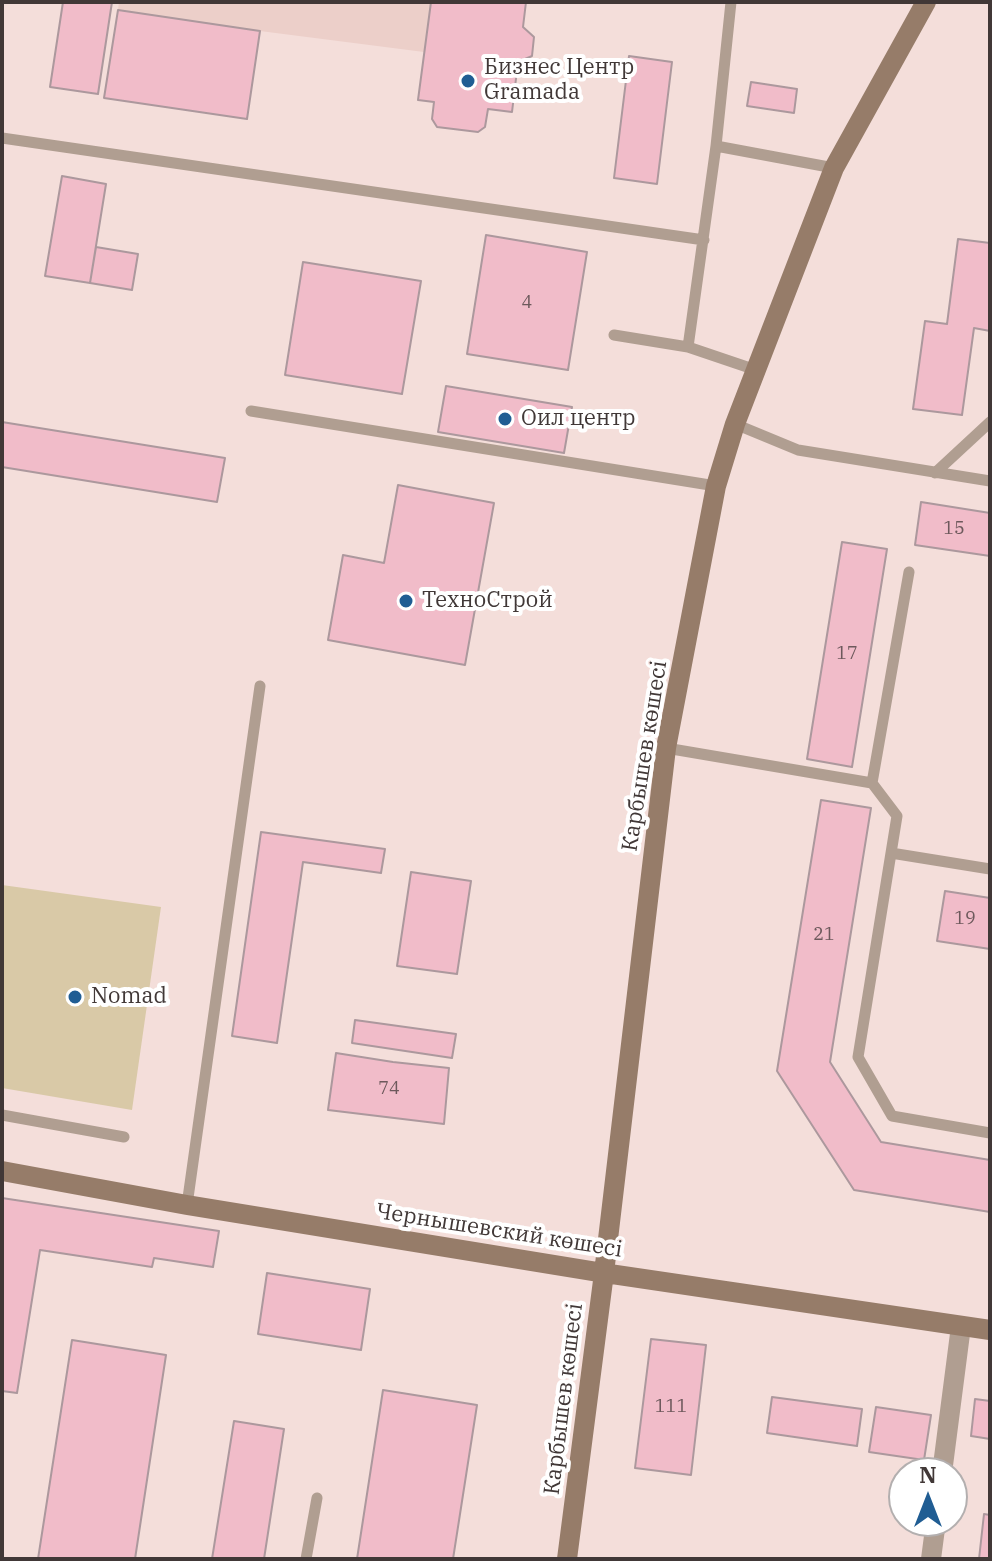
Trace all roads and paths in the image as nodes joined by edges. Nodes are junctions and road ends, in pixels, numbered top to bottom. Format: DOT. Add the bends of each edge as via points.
graph roads {
  1 [pos="731,2"];
  2 [pos="926,2"];
  3 [pos="2,138"];
  4 [pos="716,146"];
  5 [pos="834,168"];
  6 [pos="704,240"];
  7 [pos="614,335"];
  8 [pos="688,347"];
  9 [pos="756,370"];
  10 [pos="251,411"];
  11 [pos="990,422"];
  12 [pos="735,424"];
  13 [pos="935,473"];
  14 [pos="990,481"];
  15 [pos="716,486"];
  16 [pos="909,572"];
  17 [pos="260,686"];
  18 [pos="666,748"];
  19 [pos="872,783"];
  20 [pos="891,853"];
  21 [pos="990,869"];
  22 [pos="2,1115"];
  23 [pos="990,1133"];
  24 [pos="124,1137"];
  25 [pos="2,1171"];
  26 [pos="187,1205"];
  27 [pos="604,1273"];
  28 [pos="961,1326"];
  29 [pos="990,1330"];
  30 [pos="944,1457"];
  31 [pos="317,1498"];
  32 [pos="934,1537"];
  33 [pos="306,1559"];
  34 [pos="567,1559"];
  35 [pos="931,1559"];
  1 -- 4 [label="lane"];
  2 -- 5 [label="main road, Карбышев көшесі"];
  3 -- 6 [label="lane"];
  4 -- 5 [label="lane"];
  4 -- 6 [label="lane"];
  5 -- 9 [label="main road, Карбышев көшесі"];
  6 -- 8 [label="lane"];
  7 -- 8 [label="lane"];
  8 -- 9 [label="lane"];
  9 -- 12 [label="main road, Карбышев көшесі"];
  10 -- 15 [label="lane"];
  11 -- 13 [label="lane"];
  12 -- 13 [label="lane" via="798,450"];
  12 -- 15 [label="main road, Карбышев көшесі"];
  13 -- 14 [label="lane"];
  15 -- 18 [label="main road, Карбышев көшесі"];
  16 -- 19 [label="lane"];
  17 -- 26 [label="lane"];
  18 -- 19 [label="lane"];
  18 -- 27 [label="main road, Карбышев көшесі"];
  19 -- 20 [label="lane" via="897,816"];
  20 -- 21 [label="lane"];
  20 -- 23 [label="lane" via="858,1057 892,1116"];
  22 -- 24 [label="lane"];
  25 -- 26 [label="main road, Чернышевский көшесі"];
  26 -- 27 [label="main road, Чернышевский көшесі"];
  27 -- 28 [label="main road, Чернышевский көшесі"];
  27 -- 34 [label="main road, Карбышев көшесі"];
  28 -- 29 [label="main road, Чернышевский көшесі"];
  28 -- 30 [label="street"];
  31 -- 33 [label="lane"];
  32 -- 35 [label="street"];
}
